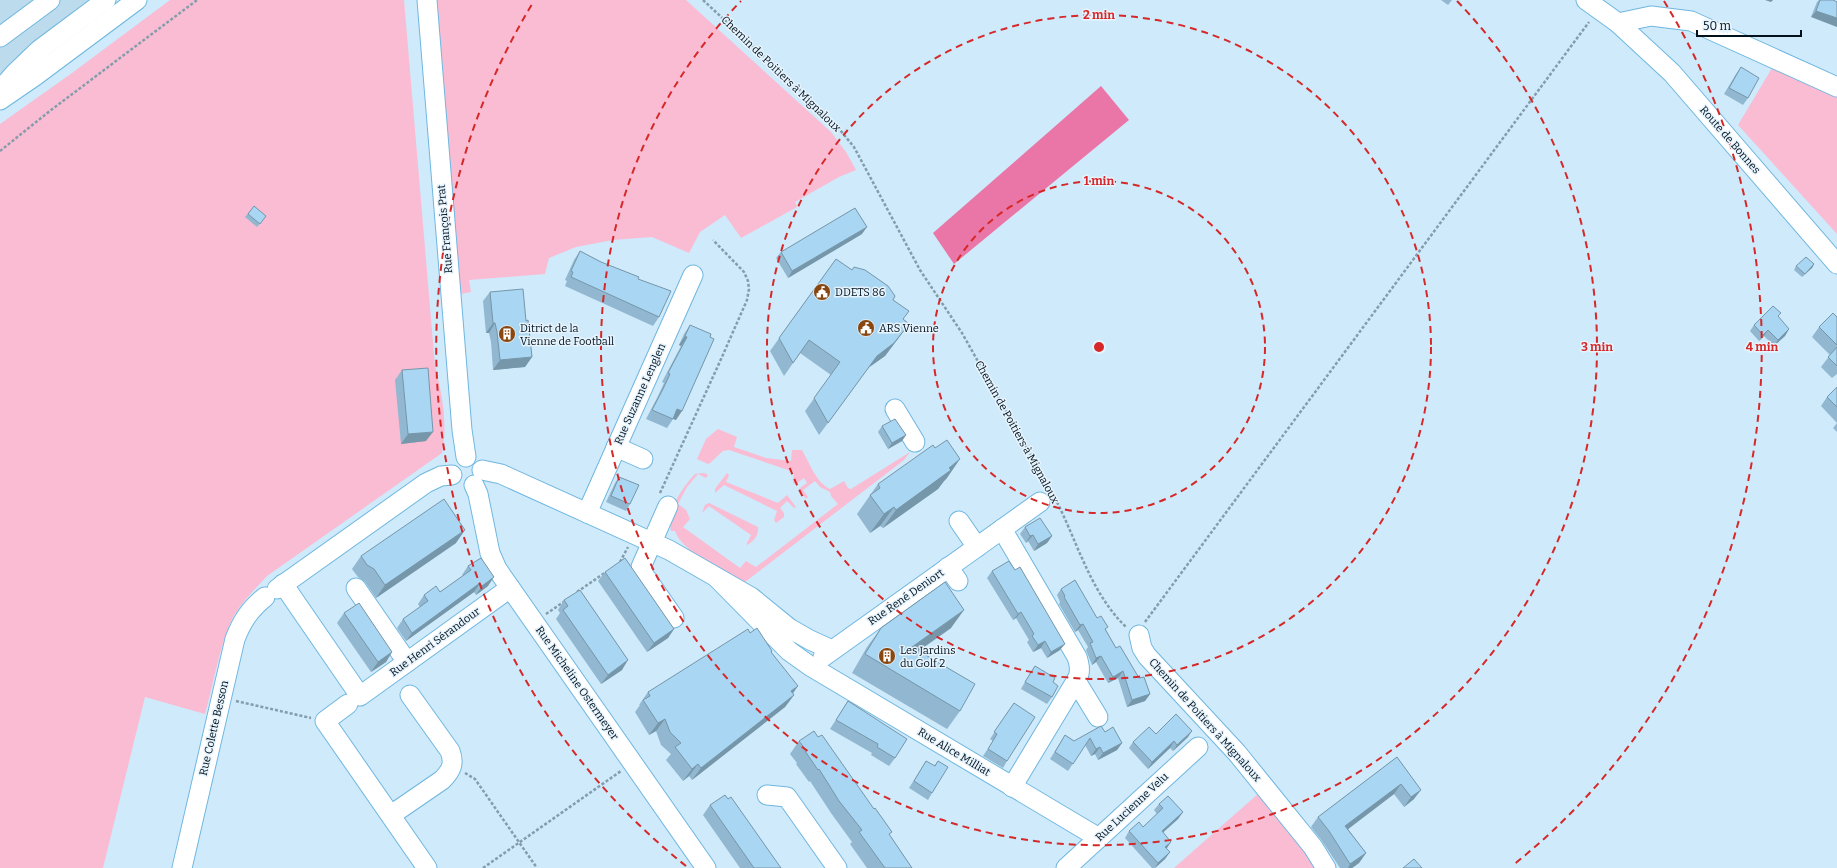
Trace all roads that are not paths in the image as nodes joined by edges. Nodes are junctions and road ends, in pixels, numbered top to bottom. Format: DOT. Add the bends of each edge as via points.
graph roads {
  1 [pos="50,0"];
  2 [pos="137,0"];
  3 [pos="427,0"];
  4 [pos="1593,4"];
  5 [pos="111,5"];
  6 [pos="1618,23"];
  7 [pos="0,37"];
  8 [pos="1837,87"];
  9 [pos="4,94"];
  10 [pos="1837,264"];
  11 [pos="693,275"];
  12 [pos="895,409"];
  13 [pos="915,442"];
  14 [pos="616,447"];
  15 [pos="466,457"];
  16 [pos="643,460"];
  17 [pos="452,475"];
  18 [pos="478,477"];
  19 [pos="1049,499"];
  20 [pos="664,500"];
  21 [pos="587,513"];
  22 [pos="959,521"];
  23 [pos="1002,529"];
  24 [pos="643,538"];
  25 [pos="977,547"];
  26 [pos="717,578"];
  27 [pos="356,588"];
  28 [pos="510,588"];
  29 [pos="275,590"];
  30 [pos="674,618"];
  31 [pos="1140,635"];
  32 [pos="832,650"];
  33 [pos="810,666"];
  34 [pos="1077,678"];
  35 [pos="404,679"];
  36 [pos="354,700"];
  37 [pos="1098,717"];
  38 [pos="1198,746"];
  39 [pos="1012,787"];
  40 [pos="767,795"];
  41 [pos="391,815"];
  42 [pos="1098,838"];
  43 [pos="182,868"];
  44 [pos="427,868"];
  45 [pos="706,868"];
  46 [pos="837,868"];
  47 [pos="1066,868"];
  48 [pos="1326,868"];
  1 -- 7 [label="street"];
  2 -- 5 [label="street"];
  3 -- 15 [label="street, Rue François Prat"];
  4 -- 6 [label="street, Route de Bonnes"];
  5 -- 9 [label="street"];
  6 -- 8 [label="street" via="1651,16 1691,21"];
  6 -- 10 [label="street, Route de Bonnes" via="1672,73"];
  11 -- 14 [label="street, Rue Suzanne Lenglen"];
  12 -- 13 [label="street"];
  14 -- 16 [label="street"];
  14 -- 21 [label="street, Rue Suzanne Lenglen"];
  15 -- 17 [label="street" via="454,465"];
  15 -- 18 [label="street" via="478,462"];
  17 -- 18 [label="street" via="460,486 470,487"];
  17 -- 29 [label="street, Rue Colette Besson" via="441,476 426,483"];
  18 -- 21 [label="street" via="501,474"];
  18 -- 28 [label="street, Rue Micheline Ostermeyer" via="478,494 492,557"];
  19 -- 23 [label="street, Rue René Deniort"];
  20 -- 24 [label="street"];
  21 -- 24 [label="street"];
  22 -- 25 [label="street"];
  23 -- 25 [label="street, Rue René Deniort"];
  23 -- 34 [label="street" via="1077,657 1080,666"];
  24 -- 26 [label="street"];
  24 -- 30 [label="street" via="642,572"];
  25 -- 32 [label="street, Rue René Deniort" via="953,574"];
  26 -- 32 [label="street" via="751,597 789,628"];
  26 -- 33 [label="street" via="789,651"];
  27 -- 35 [label="street"];
  28 -- 35 [label="street, Rue Henri Sérandour"];
  28 -- 45 [label="street, Rue Micheline Ostermeyer"];
  29 -- 36 [label="street"];
  29 -- 43 [label="street, Rue Colette Besson" via="254,605 243,620 235,639"];
  31 -- 48 [label="street, Chemin de Poitiers à Mignaloux" via="1142,648 1147,656 1237,753 1313,847"];
  32 -- 33 [label="street, Rue René Deniort"];
  33 -- 39 [label="street, Rue Alice Milliat"];
  34 -- 37 [label="street"];
  34 -- 39 [label="street"];
  35 -- 36 [label="street, Rue Henri Sérandour"];
  35 -- 41 [label="street" via="450,751 453,765 449,774 442,780"];
  36 -- 41 [label="street, Rue Henri Sérandour" via="325,721"];
  38 -- 42 [label="street, Rue Lucienne Velu"];
  39 -- 42 [label="street, Rue Alice Milliat"];
  40 -- 46 [label="street" via="787,797"];
  41 -- 44 [label="street"];
  42 -- 47 [label="street, Rue Lucienne Velu"];
}
